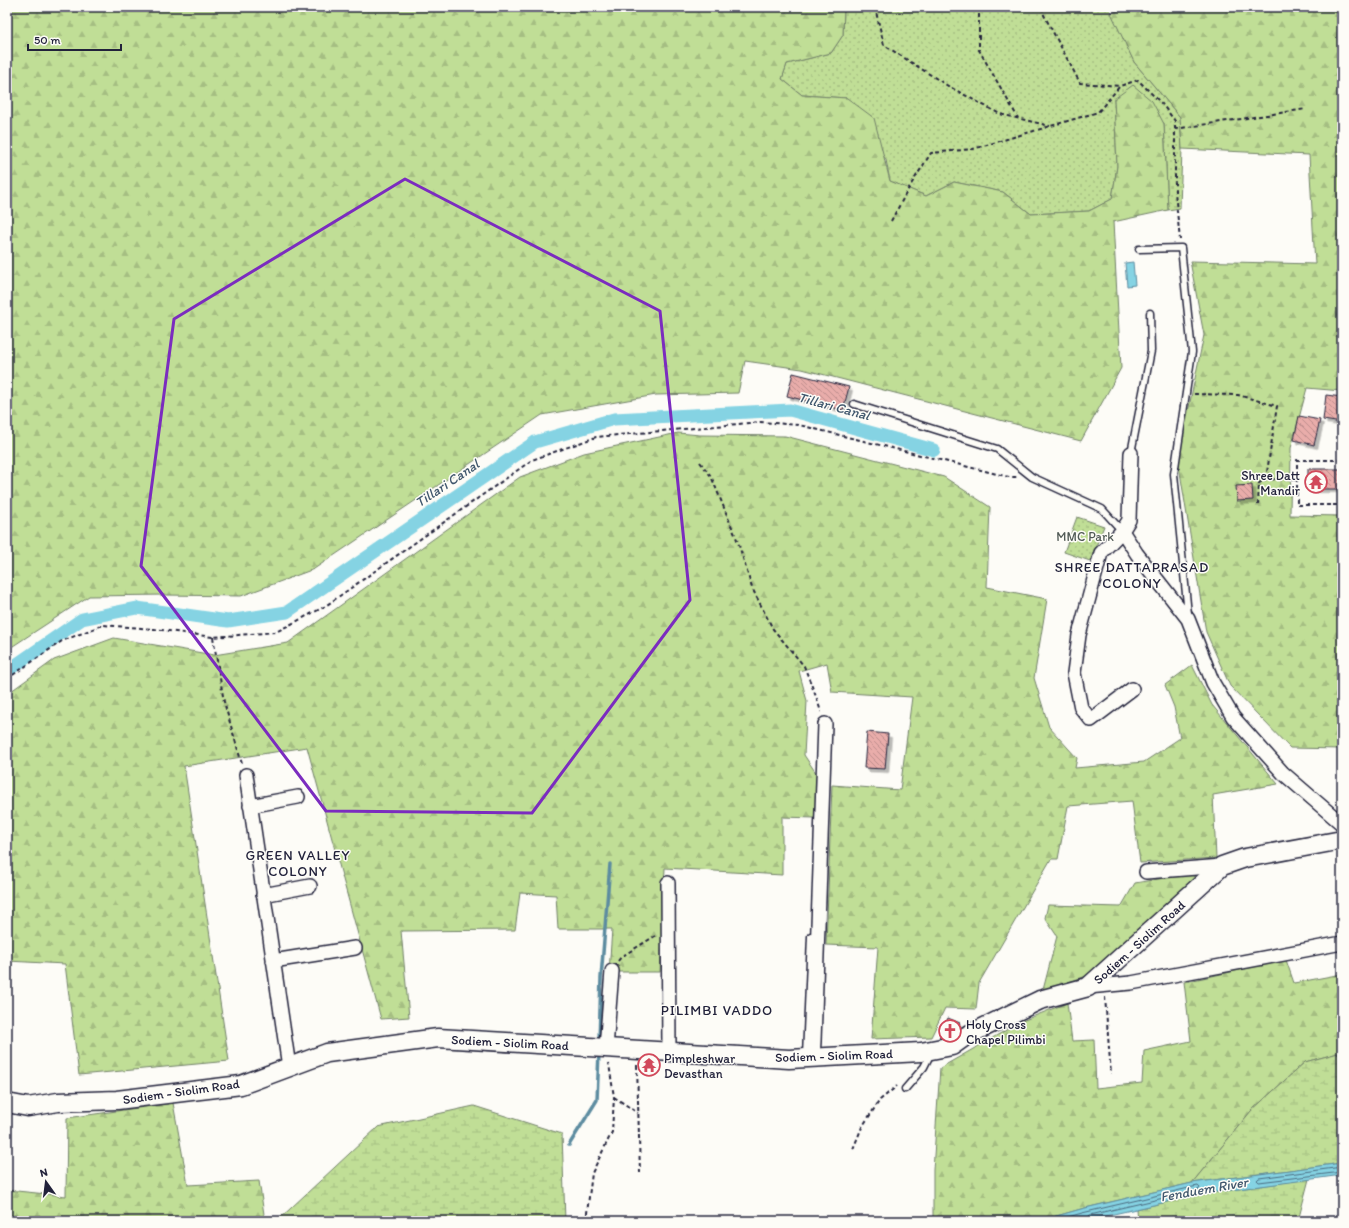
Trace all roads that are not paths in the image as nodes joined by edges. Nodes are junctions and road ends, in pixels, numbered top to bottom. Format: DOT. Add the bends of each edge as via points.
graph roads {
  1 [pos="1139,249"];
  2 [pos="1150,313"];
  3 [pos="854,404"];
  4 [pos="1131,453"];
  5 [pos="1122,531"];
  6 [pos="1188,619"];
  7 [pos="1132,689"];
  8 [pos="825,724"];
  9 [pos="246,775"];
  10 [pos="298,797"];
  11 [pos="250,806"];
  12 [pos="1342,824"];
  13 [pos="1342,840"];
  14 [pos="1222,866"];
  15 [pos="1146,872"];
  16 [pos="668,883"];
  17 [pos="310,886"];
  18 [pos="263,895"];
  19 [pos="811,936"];
  20 [pos="1342,943"];
  21 [pos="355,948"];
  22 [pos="273,962"];
  23 [pos="612,971"];
  24 [pos="1096,986"];
  25 [pos="606,1048"];
  26 [pos="932,1050"];
  27 [pos="669,1052"];
  28 [pos="809,1057"];
  29 [pos="289,1067"];
  30 [pos="905,1089"];
  31 [pos="7,1103"];
  1 -- 6 [label="lane" via="1181,248 1192,352 1174,474"];
  2 -- 4 [label="lane" via="1151,351"];
  3 -- 5 [label="lane" via="998,448 1032,477 1102,509"];
  4 -- 5 [label="street" via="1129,520"];
  5 -- 6 [label="street"];
  5 -- 7 [label="street" via="1101,553 1080,636 1074,673 1081,708 1091,720"];
  6 -- 12 [label="street" via="1213,683 1233,717 1283,774"];
  8 -- 28 [label="street" via="815,1026"];
  9 -- 11 [label="street"];
  10 -- 11 [label="street"];
  11 -- 18 [label="street"];
  13 -- 14 [label="main road, Sodiem - Siolim Road" via="1245,858"];
  14 -- 15 [label="street"];
  14 -- 24 [label="main road, Sodiem - Siolim Road"];
  16 -- 27 [label="street"];
  17 -- 18 [label="street"];
  18 -- 22 [label="street"];
  19 -- 28 [label="lane"];
  20 -- 24 [label="street" via="1131,983"];
  21 -- 22 [label="street"];
  22 -- 29 [label="street"];
  23 -- 25 [label="street"];
  24 -- 26 [label="main road, Sodiem - Siolim Road" via="1040,1000 966,1036 952,1046"];
  25 -- 27 [label="main road, Sodiem - Siolim Road"];
  25 -- 29 [label="main road, Sodiem - Siolim Road" via="438,1038 327,1053"];
  26 -- 28 [label="main road, Sodiem - Siolim Road"];
  26 -- 30 [label="lane" via="924,1067"];
  27 -- 28 [label="main road, Sodiem - Siolim Road" via="789,1059"];
  29 -- 31 [label="main road, Sodiem - Siolim Road" via="241,1085 117,1100 58,1102 28,1107"];
}
